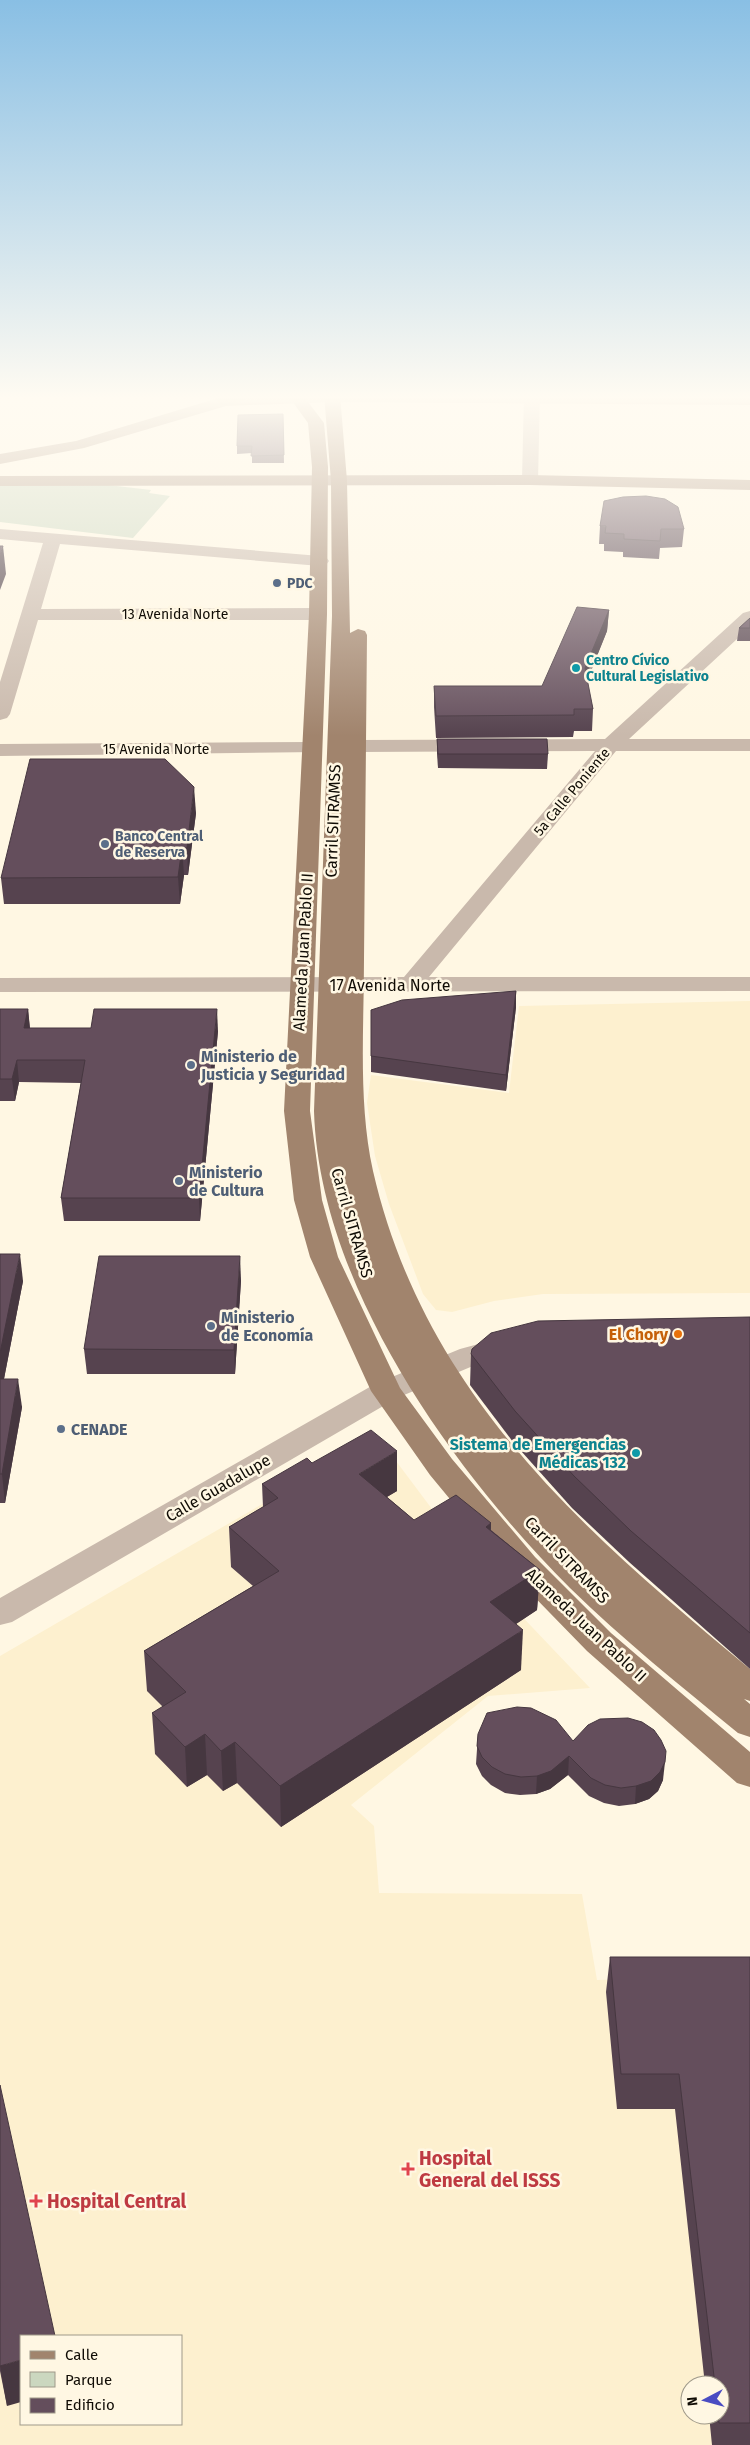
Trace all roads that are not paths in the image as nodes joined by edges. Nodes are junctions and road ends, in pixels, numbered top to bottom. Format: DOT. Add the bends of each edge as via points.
graph roads {
  1 [pos="320,508"];
  2 [pos="346,508"];
  3 [pos="349,508"];
  4 [pos="0,534"];
  5 [pos="53,538"];
  6 [pos="320,560"];
  7 [pos="318,614"];
  8 [pos="31,615"];
  9 [pos="750,616"];
  10 [pos="0,714"];
  11 [pos="750,745"];
  12 [pos="357,746"];
  13 [pos="610,746"];
  14 [pos="312,748"];
  15 [pos="0,750"];
  16 [pos="750,984"];
  17 [pos="0,985"];
  18 [pos="328,985"];
  19 [pos="410,985"];
  20 [pos="537,1340"];
  21 [pos="427,1373"];
  22 [pos="386,1391"];
  23 [pos="0,1614"];
  24 [pos="750,1688"];
  25 [pos="750,1724"];
  26 [pos="750,1773"];
  1 -- 6 [label="main road, Alameda Juan Pablo II"];
  2 -- 18 [label="main road, Carril SITRAMSS"];
  3 -- 12 [label="main road, Alameda Juan Pablo II" via="358,637"];
  4 -- 5 [label="street"];
  5 -- 6 [label="street"];
  5 -- 8 [label="street"];
  6 -- 7 [label="main road, Alameda Juan Pablo II"];
  7 -- 8 [label="street, 13 Avenida Norte"];
  7 -- 14 [label="main road, Alameda Juan Pablo II"];
  8 -- 10 [label="street"];
  9 -- 13 [label="street, 5a Calle Poniente"];
  11 -- 13 [label="street"];
  12 -- 13 [label="street"];
  12 -- 18 [label="main road, Alameda Juan Pablo II"];
  13 -- 19 [label="street, 5a Calle Poniente"];
  14 -- 15 [label="street, 15 Avenida Norte"];
  14 -- 18 [label="main road, Alameda Juan Pablo II"];
  16 -- 19 [label="street, 17 Avenida Norte"];
  17 -- 18 [label="street, 17 Avenida Norte"];
  18 -- 19 [label="street, 17 Avenida Norte"];
  18 -- 21 [label="main road, Alameda Juan Pablo II" via="370,1211 389,1266 420,1336"];
  18 -- 22 [label="main road, Alameda Juan Pablo II" via="297,1111 300,1154 308,1200 324,1257"];
  20 -- 21 [label="street, Calle Guadalupe" via="470,1356"];
  21 -- 22 [label="street, Calle Guadalupe"];
  21 -- 24 [label="main road, Alameda Juan Pablo II" via="563,1524 674,1626"];
  21 -- 25 [label="main road, Carril SITRAMSS" via="488,1475 556,1552 594,1591"];
  22 -- 23 [label="street, Calle Guadalupe"];
  22 -- 26 [label="main road, Alameda Juan Pablo II" via="441,1467 523,1566 599,1642"];
}
